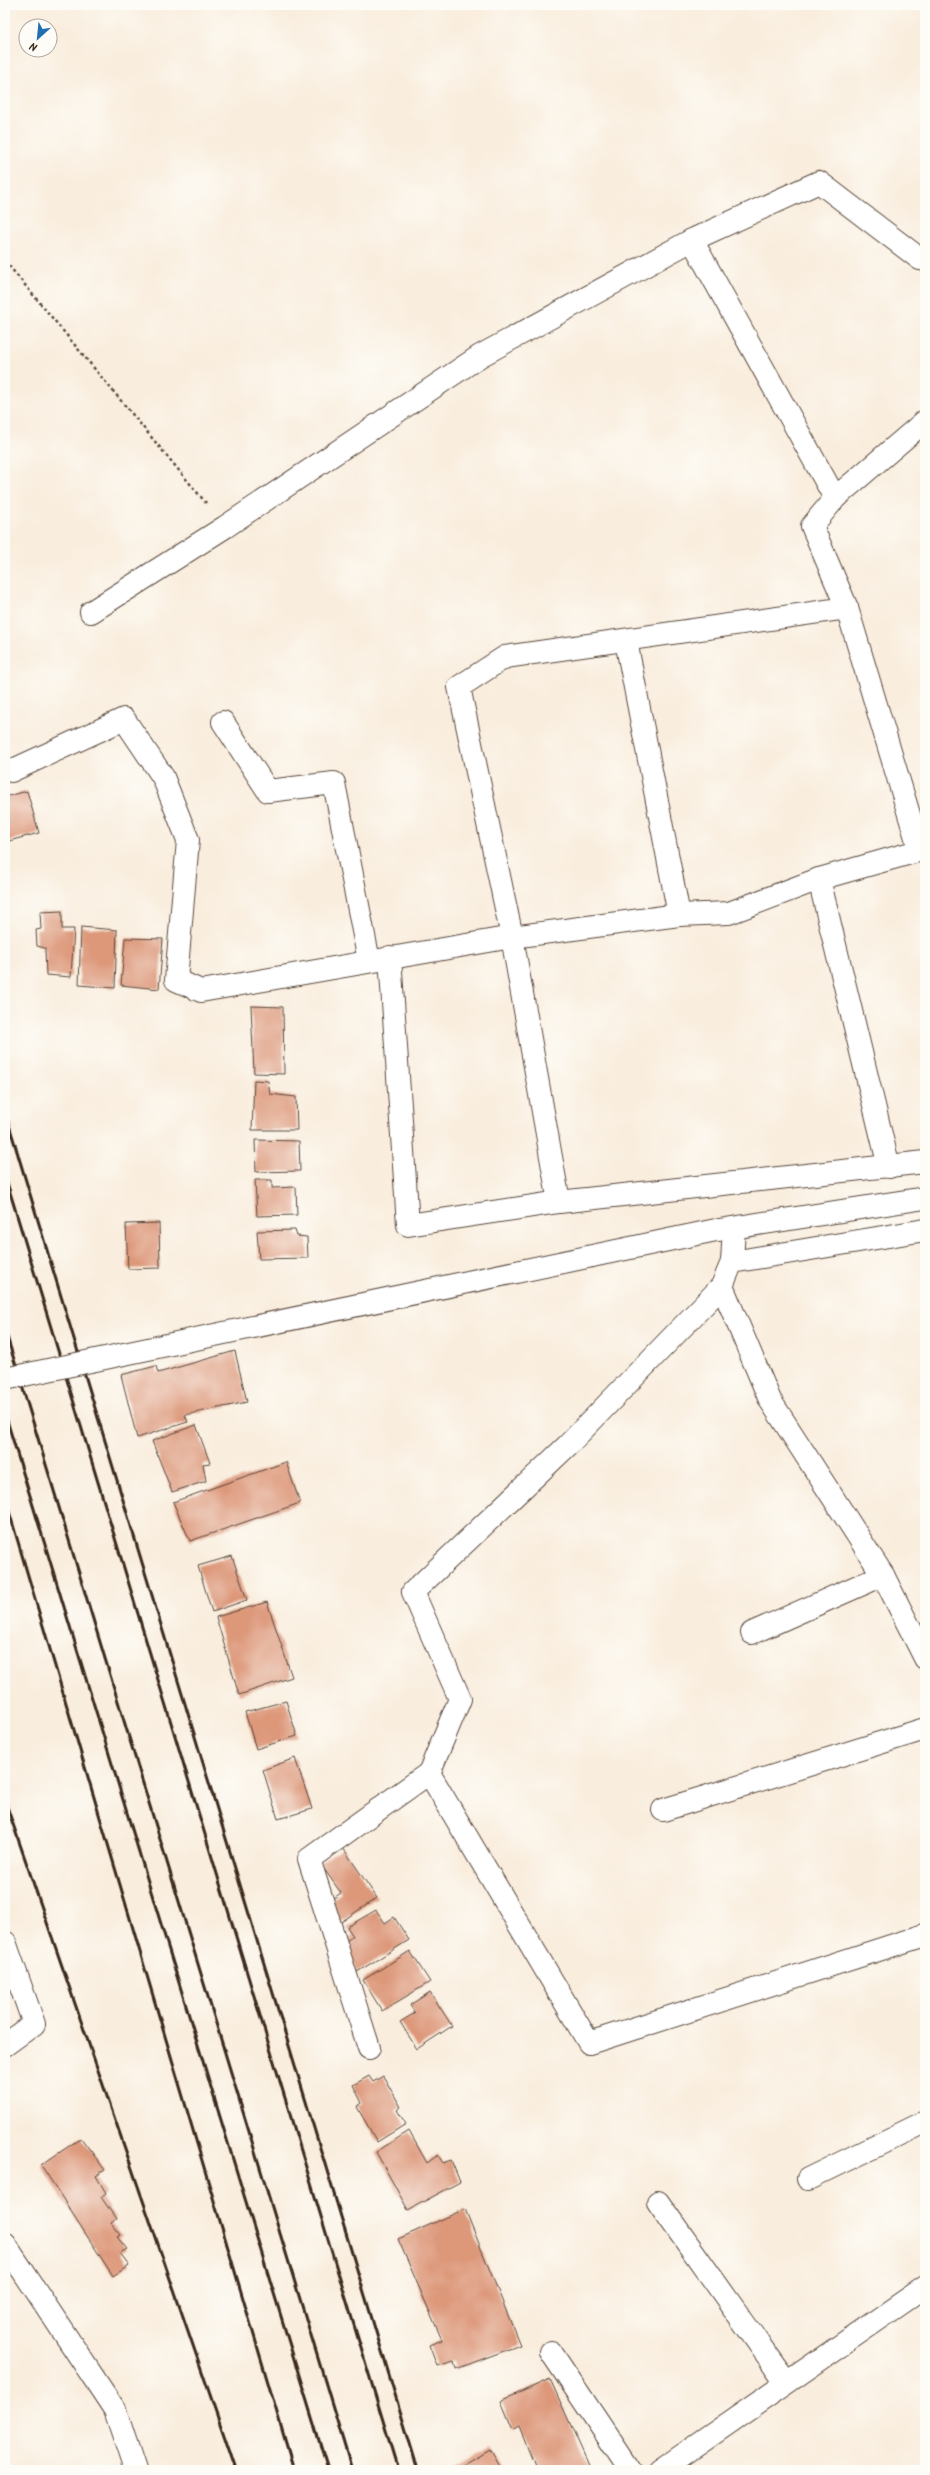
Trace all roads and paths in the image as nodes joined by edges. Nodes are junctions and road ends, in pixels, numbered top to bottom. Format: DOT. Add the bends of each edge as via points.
graph roads {
  1 [pos="692,240"];
  2 [pos="925,260"];
  3 [pos="5,261"];
  4 [pos="925,421"];
  5 [pos="835,498"];
  6 [pos="225,527"];
  7 [pos="847,608"];
  8 [pos="91,612"];
  9 [pos="626,642"];
  10 [pos="223,722"];
  11 [pos="11,771"];
  12 [pos="922,850"];
  13 [pos="819,879"];
  14 [pos="679,915"];
  15 [pos="512,936"];
  16 [pos="390,957"];
  17 [pos="369,961"];
  18 [pos="925,1162"];
  19 [pos="889,1167"];
  20 [pos="925,1198"];
  21 [pos="559,1202"];
  22 [pos="725,1229"];
  23 [pos="925,1230"];
  24 [pos="732,1262"];
  25 [pos="722,1286"];
  26 [pos="5,1379"];
  27 [pos="883,1575"];
  28 [pos="752,1633"];
  29 [pos="925,1658"];
  30 [pos="925,1729"];
  31 [pos="429,1773"];
  32 [pos="663,1810"];
  33 [pos="925,1935"];
  34 [pos="5,1942"];
  35 [pos="5,2045"];
  36 [pos="369,2048"];
  37 [pos="925,2122"];
  38 [pos="808,2179"];
  39 [pos="658,2202"];
  40 [pos="5,2244"];
  41 [pos="925,2287"];
  42 [pos="551,2352"];
  43 [pos="786,2382"];
  44 [pos="135,2470"];
  45 [pos="630,2470"];
  46 [pos="661,2470"];
  1 -- 2 [label="street" via="819,182 920,259"];
  1 -- 5 [label="street"];
  1 -- 6 [label="street" via="480,356"];
  3 -- 6 [label="path"];
  4 -- 5 [label="street"];
  5 -- 7 [label="street" via="812,526"];
  6 -- 8 [label="street"];
  7 -- 9 [label="street"];
  7 -- 12 [label="street"];
  9 -- 14 [label="street"];
  9 -- 15 [label="street" via="506,657 460,687"];
  10 -- 17 [label="street" via="268,791 334,783"];
  11 -- 17 [label="street" via="124,719 163,777 188,840 176,980 201,992"];
  12 -- 13 [label="street"];
  13 -- 14 [label="street" via="729,913"];
  13 -- 19 [label="street"];
  14 -- 15 [label="street"];
  15 -- 16 [label="street"];
  15 -- 21 [label="street"];
  16 -- 17 [label="street"];
  16 -- 21 [label="street" via="408,1225"];
  18 -- 19 [label="street"];
  19 -- 21 [label="street"];
  20 -- 22 [label="street"];
  22 -- 24 [label="street"];
  22 -- 26 [label="street, bridge"];
  23 -- 24 [label="street"];
  24 -- 25 [label="street"];
  25 -- 27 [label="street" via="770,1400"];
  25 -- 31 [label="street" via="567,1446 413,1592 460,1699"];
  27 -- 28 [label="street"];
  27 -- 29 [label="street"];
  30 -- 32 [label="street"];
  31 -- 33 [label="street" via="589,2043"];
  31 -- 36 [label="street" via="308,1858"];
  34 -- 35 [label="street" via="34,2024"];
  37 -- 38 [label="street"];
  39 -- 43 [label="street"];
  40 -- 44 [label="street" via="115,2410"];
  41 -- 43 [label="street"];
  42 -- 45 [label="street"];
  43 -- 46 [label="street"];
}
